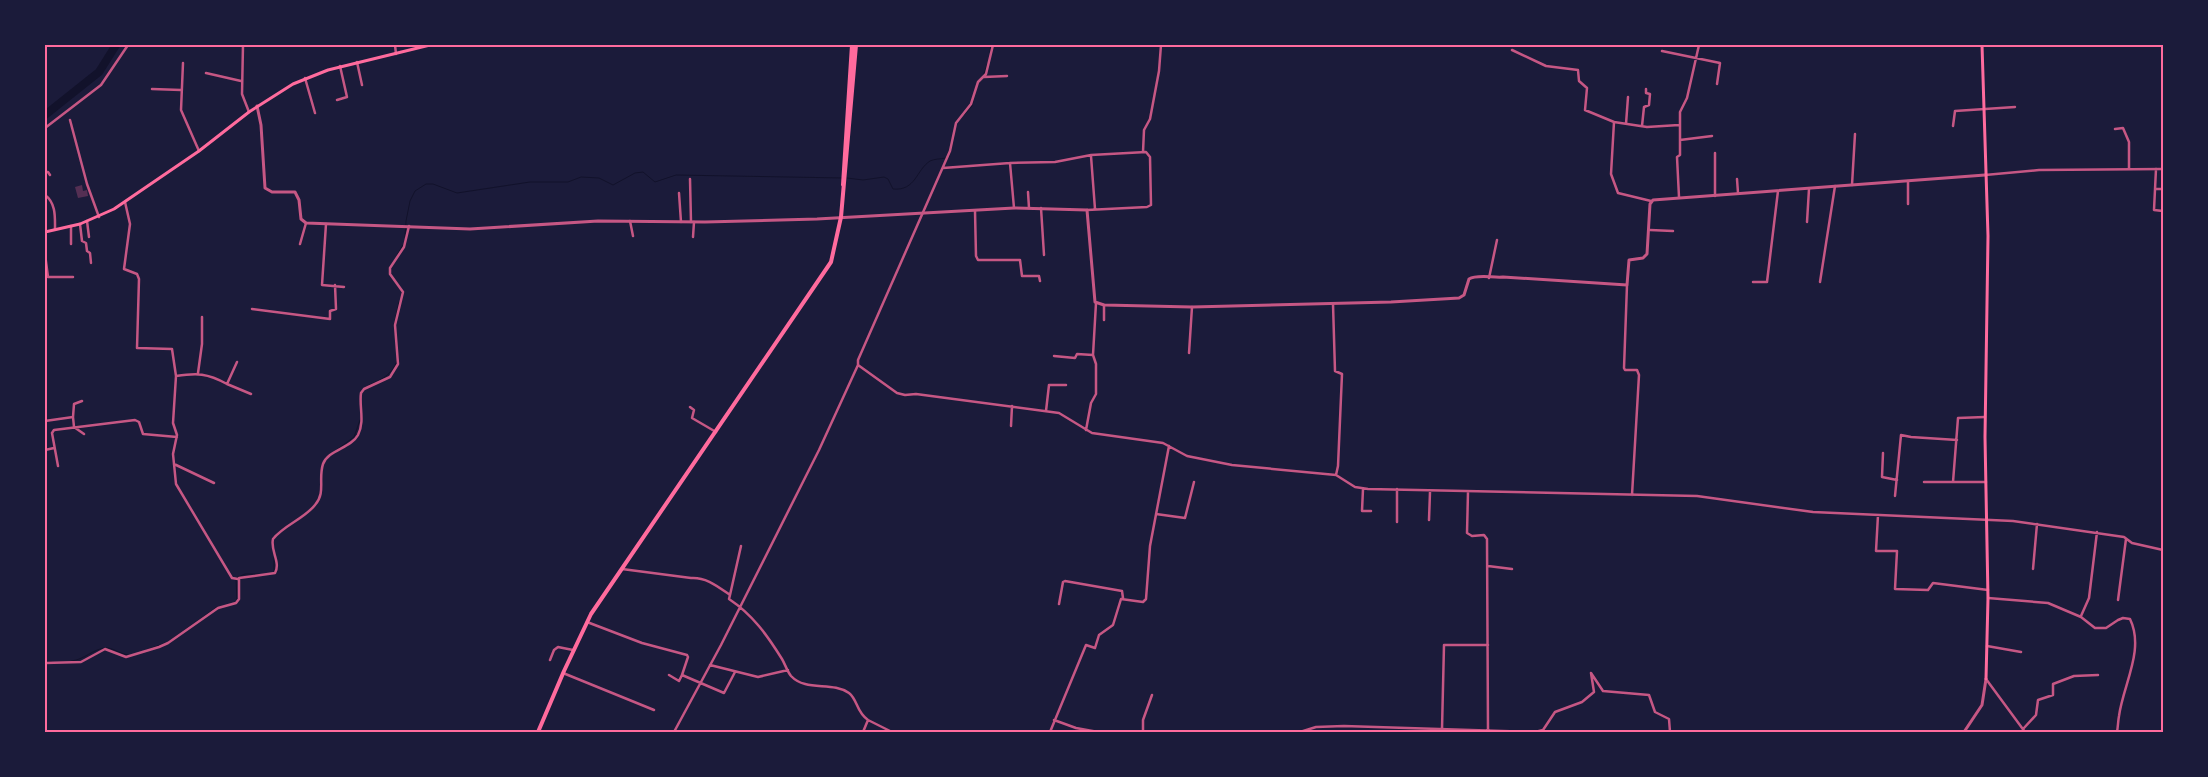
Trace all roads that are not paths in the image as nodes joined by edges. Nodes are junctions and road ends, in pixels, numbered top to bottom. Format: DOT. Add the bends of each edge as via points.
graph roads {
  1 [pos="128,45"];
  2 [pos="243,45"];
  3 [pos="395,45"];
  4 [pos="430,45"];
  5 [pos="852,45"];
  6 [pos="856,45"];
  7 [pos="994,45"];
  8 [pos="1161,45"];
  9 [pos="1699,45"];
  10 [pos="1982,45"];
  11 [pos="1512,50"];
  12 [pos="1662,51"];
  13 [pos="396,54"];
  14 [pos="1696,57"];
  15 [pos="357,62"];
  16 [pos="183,63"];
  17 [pos="340,66"];
  18 [pos="206,73"];
  19 [pos="1007,76"];
  20 [pos="984,77"];
  21 [pos="305,78"];
  22 [pos="241,81"];
  23 [pos="1717,84"];
  24 [pos="362,85"];
  25 [pos="152,89"];
  26 [pos="1646,89"];
  27 [pos="181,90"];
  28 [pos="1628,97"];
  29 [pos="336,100"];
  30 [pos="257,106"];
  31 [pos="2016,107"];
  32 [pos="1983,109"];
  33 [pos="249,112"];
  34 [pos="315,112"];
  35 [pos="70,120"];
  36 [pos="1614,122"];
  37 [pos="1626,124"];
  38 [pos="1679,125"];
  39 [pos="1642,126"];
  40 [pos="1953,126"];
  41 [pos="45,128"];
  42 [pos="2115,129"];
  43 [pos="1855,134"];
  44 [pos="1712,136"];
  45 [pos="1680,140"];
  46 [pos="199,150"];
  47 [pos="1143,152"];
  48 [pos="1715,153"];
  49 [pos="1091,155"];
  50 [pos="1010,163"];
  51 [pos="942,168"];
  52 [pos="2129,169"];
  53 [pos="2156,169"];
  54 [pos="2163,169"];
  55 [pos="45,172"];
  56 [pos="50,175"];
  57 [pos="1985,175"];
  58 [pos="690,179"];
  59 [pos="1737,179"];
  60 [pos="1908,180"];
  61 [pos="1852,185"];
  62 [pos="1835,186"];
  63 [pos="843,187"];
  64 [pos="2155,188"];
  65 [pos="1810,189"];
  66 [pos="2163,189"];
  67 [pos="1778,190"];
  68 [pos="1028,192"];
  69 [pos="679,193"];
  70 [pos="1738,193"];
  71 [pos="45,195"];
  72 [pos="1715,196"];
  73 [pos="1679,198"];
  74 [pos="1651,201"];
  75 [pos="125,202"];
  76 [pos="1908,204"];
  77 [pos="1014,208"];
  78 [pos="1029,208"];
  79 [pos="1041,208"];
  80 [pos="1095,209"];
  81 [pos="1087,210"];
  82 [pos="975,211"];
  83 [pos="2163,211"];
  84 [pos="922,214"];
  85 [pos="99,217"];
  86 [pos="841,217"];
  87 [pos="87,221"];
  88 [pos="630,221"];
  89 [pos="681,222"];
  90 [pos="693,222"];
  91 [pos="1807,222"];
  92 [pos="306,223"];
  93 [pos="80,224"];
  94 [pos="326,224"];
  95 [pos="68,225"];
  96 [pos="408,226"];
  97 [pos="55,229"];
  98 [pos="1650,230"];
  99 [pos="1673,231"];
  100 [pos="45,232"];
  101 [pos="632,236"];
  102 [pos="89,237"];
  103 [pos="694,237"];
  104 [pos="1498,240"];
  105 [pos="71,244"];
  106 [pos="300,244"];
  107 [pos="45,254"];
  108 [pos="1044,255"];
  109 [pos="91,263"];
  110 [pos="73,276"];
  111 [pos="1489,278"];
  112 [pos="1040,280"];
  113 [pos="1753,282"];
  114 [pos="1820,282"];
  115 [pos="335,285"];
  116 [pos="1627,285"];
  117 [pos="344,287"];
  118 [pos="1096,303"];
  119 [pos="1333,304"];
  120 [pos="1104,305"];
  121 [pos="1192,307"];
  122 [pos="252,309"];
  123 [pos="202,317"];
  124 [pos="1104,320"];
  125 [pos="1189,353"];
  126 [pos="1093,355"];
  127 [pos="1054,356"];
  128 [pos="237,362"];
  129 [pos="858,365"];
  130 [pos="198,374"];
  131 [pos="176,376"];
  132 [pos="227,384"];
  133 [pos="1066,385"];
  134 [pos="251,394"];
  135 [pos="82,401"];
  136 [pos="1012,406"];
  137 [pos="690,407"];
  138 [pos="1046,411"];
  139 [pos="1985,416"];
  140 [pos="73,417"];
  141 [pos="45,421"];
  142 [pos="1011,426"];
  143 [pos="74,427"];
  144 [pos="1086,430"];
  145 [pos="717,432"];
  146 [pos="84,434"];
  147 [pos="177,437"];
  148 [pos="1957,440"];
  149 [pos="1169,446"];
  150 [pos="54,448"];
  151 [pos="45,450"];
  152 [pos="1883,453"];
  153 [pos="175,464"];
  154 [pos="58,466"];
  155 [pos="1336,475"];
  156 [pos="1897,480"];
  157 [pos="1194,482"];
  158 [pos="1924,482"];
  159 [pos="1953,482"];
  160 [pos="1986,482"];
  161 [pos="214,484"];
  162 [pos="1362,488"];
  163 [pos="1397,489"];
  164 [pos="1430,491"];
  165 [pos="1468,492"];
  166 [pos="1632,495"];
  167 [pos="1896,496"];
  168 [pos="1371,511"];
  169 [pos="1156,514"];
  170 [pos="1878,516"];
  171 [pos="1986,519"];
  172 [pos="1429,520"];
  173 [pos="1397,522"];
  174 [pos="2037,524"];
  175 [pos="2097,532"];
  176 [pos="2126,539"];
  177 [pos="741,546"];
  178 [pos="2163,550"];
  179 [pos="1488,566"];
  180 [pos="1512,568"];
  181 [pos="622,569"];
  182 [pos="2033,569"];
  183 [pos="238,579"];
  184 [pos="1988,590"];
  185 [pos="730,595"];
  186 [pos="1123,598"];
  187 [pos="1988,598"];
  188 [pos="2118,600"];
  189 [pos="1059,604"];
  190 [pos="740,606"];
  191 [pos="2081,617"];
  192 [pos="587,622"];
  193 [pos="1488,645"];
  194 [pos="1987,646"];
  195 [pos="573,650"];
  196 [pos="2021,652"];
  197 [pos="550,660"];
  198 [pos="45,663"];
  199 [pos="710,665"];
  200 [pos="788,670"];
  201 [pos="735,672"];
  202 [pos="563,673"];
  203 [pos="669,675"];
  204 [pos="682,675"];
  205 [pos="2098,675"];
  206 [pos="1986,679"];
  207 [pos="700,684"];
  208 [pos="1152,696"];
  209 [pos="654,710"];
  210 [pos="868,720"];
  211 [pos="1054,720"];
  212 [pos="1442,730"];
  213 [pos="2024,731"];
  214 [pos="538,732"];
  215 [pos="674,732"];
  216 [pos="863,732"];
  217 [pos="892,732"];
  218 [pos="1050,732"];
  219 [pos="1098,732"];
  220 [pos="1143,732"];
  221 [pos="1300,732"];
  222 [pos="1488,732"];
  223 [pos="1508,732"];
  224 [pos="1531,732"];
  225 [pos="1535,732"];
  226 [pos="1670,732"];
  227 [pos="1964,732"];
  228 [pos="2117,732"];
  1 -- 41 [label="street" via="101,85"];
  2 -- 22 [label="street"];
  3 -- 13 [label="street"];
  4 -- 13 [label="main road"];
  5 -- 63 [label="main road"];
  6 -- 63 [label="main road"];
  7 -- 20 [label="street"];
  8 -- 47 [label="street" via="1150,119 1144,130"];
  9 -- 14 [label="street"];
  10 -- 32 [label="main road"];
  11 -- 36 [label="street" via="1546,66 1578,70 1580,81 1588,90 1585,110"];
  12 -- 14 [label="street"];
  13 -- 15 [label="main road"];
  14 -- 23 [label="street" via="1720,64"];
  14 -- 38 [label="street"];
  15 -- 17 [label="main road"];
  15 -- 24 [label="street"];
  16 -- 27 [label="street"];
  17 -- 21 [label="main road"];
  17 -- 29 [label="street" via="347,97"];
  18 -- 22 [label="street"];
  19 -- 20 [label="street"];
  20 -- 51 [label="street" via="978,82 971,104 956,123 950,151"];
  21 -- 30 [label="main road"];
  21 -- 34 [label="street"];
  22 -- 33 [label="street"];
  25 -- 27 [label="street"];
  26 -- 39 [label="street" via="1650,94 1649,105 1644,107"];
  27 -- 46 [label="street" via="182,115"];
  28 -- 37 [label="street"];
  30 -- 33 [label="main road"];
  30 -- 92 [label="street" via="265,188 272,192 294,192 299,200 301,219"];
  31 -- 32 [label="street"];
  32 -- 40 [label="street" via="1955,111"];
  32 -- 57 [label="main road"];
  33 -- 46 [label="main road"];
  35 -- 85 [label="street"];
  36 -- 37 [label="street"];
  36 -- 74 [label="street" via="1611,174 1617,190 1620,194"];
  37 -- 39 [label="street"];
  38 -- 39 [label="street"];
  38 -- 45 [label="street"];
  42 -- 52 [label="street" via="2123,128 2128,137"];
  43 -- 61 [label="street"];
  44 -- 45 [label="street"];
  45 -- 73 [label="street" via="1680,155 1677,157"];
  46 -- 75 [label="main road"];
  47 -- 49 [label="street"];
  47 -- 80 [label="street" via="1150,157 1151,205"];
  48 -- 72 [label="street"];
  49 -- 50 [label="street" via="1055,162"];
  49 -- 80 [label="street"];
  50 -- 51 [label="street"];
  50 -- 77 [label="street"];
  51 -- 84 [label="street"];
  52 -- 53 [label="street"];
  52 -- 57 [label="street" via="2039,170"];
  53 -- 54 [label="street"];
  53 -- 64 [label="street"];
  55 -- 56 [label="street"];
  57 -- 60 [label="street"];
  57 -- 139 [label="main road" via="1988,276"];
  58 -- 90 [label="street"];
  59 -- 70 [label="street"];
  60 -- 61 [label="street"];
  60 -- 76 [label="street"];
  61 -- 62 [label="street"];
  62 -- 65 [label="street"];
  62 -- 114 [label="street"];
  63 -- 86 [label="main road"];
  64 -- 66 [label="street"];
  64 -- 83 [label="street" via="2154,210"];
  65 -- 67 [label="street"];
  65 -- 91 [label="street"];
  67 -- 70 [label="street"];
  67 -- 113 [label="street" via="1767,281 1765,284"];
  68 -- 78 [label="street"];
  69 -- 89 [label="street"];
  70 -- 72 [label="street"];
  71 -- 97 [label="street" via="54,208"];
  72 -- 73 [label="street"];
  73 -- 74 [label="street"];
  74 -- 98 [label="street"];
  75 -- 85 [label="main road"];
  75 -- 131 [label="street" via="130,224 124,268 137,274 139,279 136,348 172,349"];
  77 -- 78 [label="street"];
  77 -- 82 [label="street"];
  78 -- 79 [label="street"];
  79 -- 81 [label="street"];
  79 -- 108 [label="street"];
  80 -- 81 [label="street"];
  81 -- 118 [label="street"];
  82 -- 84 [label="street"];
  82 -- 112 [label="street" via="978,260 1020,260 1021,276 1039,276"];
  84 -- 86 [label="street"];
  84 -- 129 [label="street"];
  85 -- 87 [label="main road"];
  86 -- 90 [label="street"];
  86 -- 145 [label="main road" via="827,270"];
  87 -- 93 [label="main road"];
  87 -- 102 [label="street"];
  88 -- 89 [label="street"];
  88 -- 96 [label="street" via="470,229"];
  88 -- 101 [label="street"];
  89 -- 90 [label="street"];
  90 -- 103 [label="street"];
  92 -- 94 [label="street"];
  92 -- 106 [label="street"];
  93 -- 95 [label="main road"];
  93 -- 109 [label="street" via="82,241 90,253"];
  94 -- 96 [label="street"];
  94 -- 115 [label="street" via="322,285"];
  95 -- 97 [label="main road"];
  95 -- 105 [label="street"];
  96 -- 183 [label="street" via="404,248 390,268 390,274 403,292 395,321 399,359 396,369 390,377 361,393 360,428 354,440 325,461 320,500 305,516 273,539 275,573"];
  97 -- 100 [label="main road"];
  98 -- 99 [label="street"];
  98 -- 116 [label="street" via="1647,254 1643,258 1629,260"];
  104 -- 111 [label="street"];
  107 -- 110 [label="street" via="48,277"];
  111 -- 116 [label="street"];
  111 -- 119 [label="street" via="1470,278 1461,298"];
  115 -- 117 [label="street"];
  115 -- 122 [label="street" via="336,309 330,310 330,319"];
  116 -- 166 [label="street" via="1624,368 1637,370 1639,375"];
  118 -- 120 [label="street"];
  118 -- 126 [label="street"];
  119 -- 121 [label="street"];
  119 -- 155 [label="street" via="1335,368 1342,374"];
  120 -- 121 [label="street"];
  120 -- 124 [label="street"];
  121 -- 125 [label="street"];
  123 -- 130 [label="street"];
  126 -- 127 [label="street" via="1077,354 1075,358"];
  126 -- 144 [label="street" via="1096,394"];
  128 -- 132 [label="street"];
  129 -- 136 [label="street" via="897,393"];
  129 -- 190 [label="street"];
  130 -- 131 [label="street"];
  130 -- 132 [label="street" via="212,375"];
  131 -- 147 [label="street" via="173,423"];
  132 -- 134 [label="street"];
  133 -- 138 [label="street" via="1049,385"];
  135 -- 140 [label="street" via="74,404"];
  136 -- 138 [label="street"];
  136 -- 142 [label="street"];
  137 -- 145 [label="street" via="694,410 692,418"];
  138 -- 144 [label="street" via="1065,416"];
  139 -- 148 [label="street" via="1959,417"];
  139 -- 160 [label="main road"];
  140 -- 141 [label="street"];
  140 -- 143 [label="street"];
  143 -- 146 [label="street"];
  143 -- 147 [label="street" via="136,420 143,434"];
  143 -- 150 [label="street" via="53,431"];
  144 -- 149 [label="street" via="1114,438"];
  145 -- 181 [label="main road"];
  147 -- 153 [label="street"];
  148 -- 156 [label="street" via="1901,435"];
  148 -- 159 [label="street"];
  149 -- 155 [label="street" via="1188,456 1232,464"];
  149 -- 169 [label="street"];
  150 -- 151 [label="street"];
  150 -- 154 [label="street"];
  152 -- 156 [label="street" via="1882,477"];
  153 -- 161 [label="street"];
  153 -- 183 [label="street" via="177,488 232,578"];
  155 -- 162 [label="street"];
  156 -- 167 [label="street"];
  157 -- 169 [label="street" via="1185,518"];
  158 -- 159 [label="street"];
  159 -- 160 [label="street"];
  160 -- 171 [label="main road"];
  162 -- 163 [label="street"];
  162 -- 168 [label="street" via="1362,510"];
  163 -- 164 [label="street"];
  163 -- 173 [label="street"];
  164 -- 165 [label="street"];
  164 -- 172 [label="street"];
  165 -- 166 [label="street"];
  165 -- 179 [label="street" via="1467,533 1487,538"];
  166 -- 170 [label="street" via="1697,496 1813,512"];
  169 -- 186 [label="street" via="1150,546 1147,598 1143,602"];
  170 -- 171 [label="street"];
  170 -- 184 [label="street" via="1876,551 1897,552 1895,589 1928,590 1933,583"];
  171 -- 174 [label="street"];
  171 -- 184 [label="main road"];
  174 -- 175 [label="street"];
  174 -- 182 [label="street"];
  175 -- 176 [label="street"];
  175 -- 191 [label="street" via="2089,598"];
  176 -- 178 [label="street"];
  176 -- 188 [label="street"];
  177 -- 185 [label="street"];
  179 -- 180 [label="street"];
  179 -- 193 [label="street"];
  181 -- 185 [label="street" via="701,577"];
  181 -- 192 [label="main road"];
  183 -- 198 [label="street" via="239,599 236,603 218,608 168,643 130,657 105,650 81,662"];
  184 -- 187 [label="main road"];
  185 -- 190 [label="street" via="730,599"];
  186 -- 189 [label="street" via="1122,591 1063,582"];
  186 -- 211 [label="street" via="1113,625 1101,634 1095,648 1086,646"];
  187 -- 191 [label="street" via="2048,603"];
  187 -- 194 [label="main road"];
  190 -- 199 [label="street"];
  190 -- 200 [label="street" via="762,630"];
  191 -- 228 [label="street" via="2096,628 2106,628 2123,618 2129,618 2133,625 2134,653"];
  192 -- 195 [label="main road"];
  192 -- 204 [label="street" via="642,643 686,655"];
  193 -- 212 [label="street" via="1444,645"];
  193 -- 222 [label="street"];
  194 -- 196 [label="street"];
  194 -- 206 [label="main road"];
  195 -- 197 [label="street" via="558,647"];
  195 -- 202 [label="main road"];
  199 -- 201 [label="street"];
  199 -- 207 [label="street"];
  200 -- 201 [label="street" via="758,677"];
  200 -- 210 [label="street" via="806,684 848,692"];
  201 -- 207 [label="street" via="724,693"];
  202 -- 209 [label="street"];
  202 -- 214 [label="main road"];
  203 -- 204 [label="street" via="679,681"];
  204 -- 207 [label="street"];
  205 -- 213 [label="street" via="2074,676 2053,684 2053,695 2038,700 2036,715"];
  206 -- 213 [label="street"];
  206 -- 227 [label="street" via="1982,704"];
  207 -- 215 [label="street"];
  208 -- 220 [label="street" via="1143,720"];
  210 -- 216 [label="street"];
  210 -- 217 [label="street"];
  211 -- 218 [label="street"];
  211 -- 219 [label="street"];
  212 -- 221 [label="street" via="1337,726"];
  212 -- 222 [label="street"];
  222 -- 223 [label="street"];
  223 -- 224 [label="street"];
  225 -- 226 [label="street" via="1543,730 1555,712 1582,702 1594,692 1591,673 1603,691 1649,695 1655,712 1669,719"];
}
